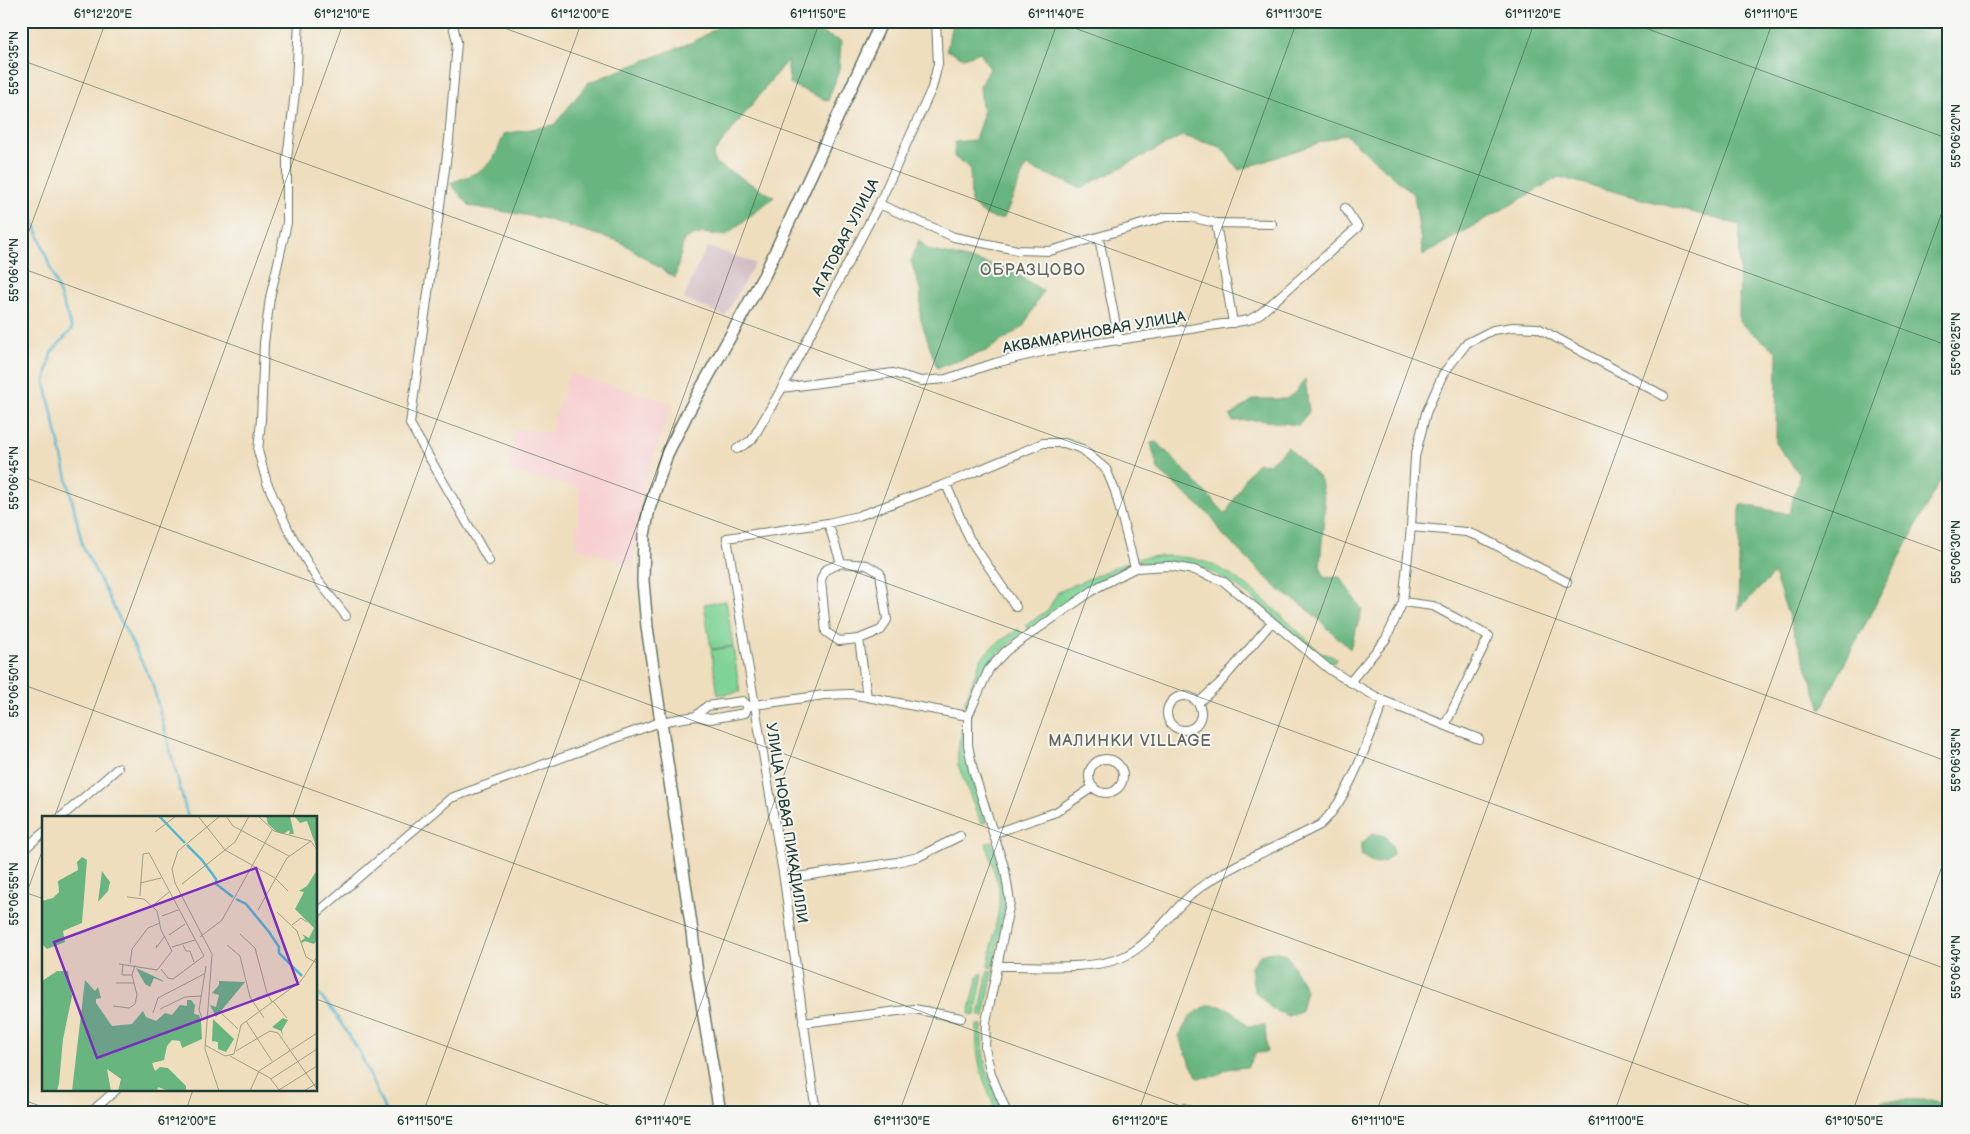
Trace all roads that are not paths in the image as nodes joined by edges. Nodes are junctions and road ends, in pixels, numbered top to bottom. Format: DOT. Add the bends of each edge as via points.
graph roads {
  1 [pos="299,21"];
  2 [pos="452,21"];
  3 [pos="882,21"];
  4 [pos="936,21"];
  5 [pos="879,204"];
  6 [pos="1346,208"];
  7 [pos="1216,223"];
  8 [pos="1272,224"];
  9 [pos="1099,238"];
  10 [pos="1234,323"];
  11 [pos="1119,341"];
  12 [pos="782,388"];
  13 [pos="1664,396"];
  14 [pos="737,450"];
  15 [pos="946,484"];
  16 [pos="828,523"];
  17 [pos="1411,527"];
  18 [pos="489,561"];
  19 [pos="841,563"];
  20 [pos="1135,568"];
  21 [pos="1567,582"];
  22 [pos="1403,602"];
  23 [pos="1016,607"];
  24 [pos="346,616"];
  25 [pos="1272,622"];
  26 [pos="859,639"];
  27 [pos="1350,682"];
  28 [pos="867,697"];
  29 [pos="1384,701"];
  30 [pos="1198,703"];
  31 [pos="751,706"];
  32 [pos="696,716"];
  33 [pos="968,716"];
  34 [pos="660,722"];
  35 [pos="1445,725"];
  36 [pos="1479,739"];
  37 [pos="118,768"];
  38 [pos="1093,787"];
  39 [pos="62,816"];
  40 [pos="995,833"];
  41 [pos="42,834"];
  42 [pos="960,836"];
  43 [pos="21,852"];
  44 [pos="784,879"];
  45 [pos="318,912"];
  46 [pos="998,966"];
  47 [pos="961,1018"];
  48 [pos="803,1023"];
  49 [pos="114,1092"];
  50 [pos="90,1113"];
  51 [pos="720,1113"];
  52 [pos="816,1113"];
  53 [pos="1007,1113"];
  54 [pos="1174,1113"];
  55 [pos="1196,1113"];
  1 -- 24 [label="street" via="295,100 287,159 287,223 270,298 264,343 258,451 267,483 289,531 317,579"];
  2 -- 18 [label="street" via="457,42 449,140 410,424"];
  3 -- 34 [label="street" via="765,274 667,454 649,509 644,535 643,581"];
  4 -- 5 [label="street, АГАТОВАЯ УЛИЦА" via="938,64 932,88"];
  5 -- 9 [label="street" via="954,237 1017,250 1050,251"];
  5 -- 12 [label="street, АГАТОВАЯ УЛИЦА"];
  6 -- 10 [label="street, АКВАМАРИНОВАЯ УЛИЦА" via="1358,227 1261,313"];
  7 -- 8 [label="street"];
  7 -- 9 [label="street" via="1190,217 1166,217"];
  7 -- 10 [label="street"];
  9 -- 11 [label="street"];
  10 -- 11 [label="street, АКВАМАРИНОВАЯ УЛИЦА"];
  11 -- 12 [label="street, АКВАМАРИНОВАЯ УЛИЦА" via="1046,351 946,379 921,381 893,373"];
  12 -- 14 [label="street, АГАТОВАЯ УЛИЦА" via="752,440"];
  13 -- 17 [label="street" via="1538,328 1493,330 1467,343 1443,374 1426,413 1415,457"];
  15 -- 16 [label="street" via="858,516"];
  15 -- 20 [label="street" via="1043,444 1064,444 1082,449 1106,469"];
  15 -- 23 [label="street" via="969,538"];
  16 -- 19 [label="street"];
  16 -- 31 [label="street, УЛИЦА НОВАЯ ПИКАДИЛЛИ" via="726,538"];
  17 -- 21 [label="street" via="1478,536"];
  17 -- 22 [label="street"];
  19 -- 26 [label="street" via="825,570 821,580 826,632 839,641"];
  19 -- 26 [label="street" via="867,565 880,572 887,620 881,630"];
  20 -- 25 [label="street" via="1170,566 1194,570 1223,581"];
  20 -- 33 [label="street" via="1098,587 1006,651 989,669"];
  22 -- 27 [label="street" via="1386,640"];
  22 -- 35 [label="street" via="1433,606 1490,636"];
  25 -- 27 [label="street"];
  25 -- 30 [label="street" via="1220,683"];
  26 -- 28 [label="street"];
  27 -- 29 [label="street"];
  28 -- 31 [label="street" via="824,695"];
  28 -- 33 [label="street"];
  29 -- 35 [label="street"];
  29 -- 46 [label="street" via="1343,797 1320,825 1214,877 1191,894 1146,942 1123,957 1098,965"];
  30 -- 30 [label="street" via="1202,713 1194,727 1178,729 1170,722 1168,710 1173,700 1184,696"];
  31 -- 32 [label="street" via="745,712 727,716 710,719"];
  31 -- 32 [label="street" via="743,701 707,706"];
  31 -- 44 [label="street, УЛИЦА НОВАЯ ПИКАДИЛЛИ"];
  32 -- 34 [label="street"];
  33 -- 40 [label="street" via="968,745 973,770"];
  34 -- 45 [label="street" via="451,798"];
  34 -- 51 [label="street"];
  35 -- 36 [label="street"];
  37 -- 39 [label="street"];
  38 -- 38 [label="street" via="1089,772 1095,762 1106,759 1116,762 1123,777 1118,787 1103,792"];
  38 -- 40 [label="street" via="1056,812"];
  40 -- 46 [label="street" via="1006,870 1010,902"];
  41 -- 43 [label="street"];
  42 -- 44 [label="street" via="918,857"];
  44 -- 48 [label="street, УЛИЦА НОВАЯ ПИКАДИЛЛИ"];
  46 -- 53 [label="street" via="986,1022 985,1048 991,1074"];
  47 -- 48 [label="street" via="914,1009"];
  48 -- 52 [label="street, УЛИЦА НОВАЯ ПИКАДИЛЛИ"];
  49 -- 50 [label="street"];
  54 -- 55 [label="street" via="1184,1108"];
}
